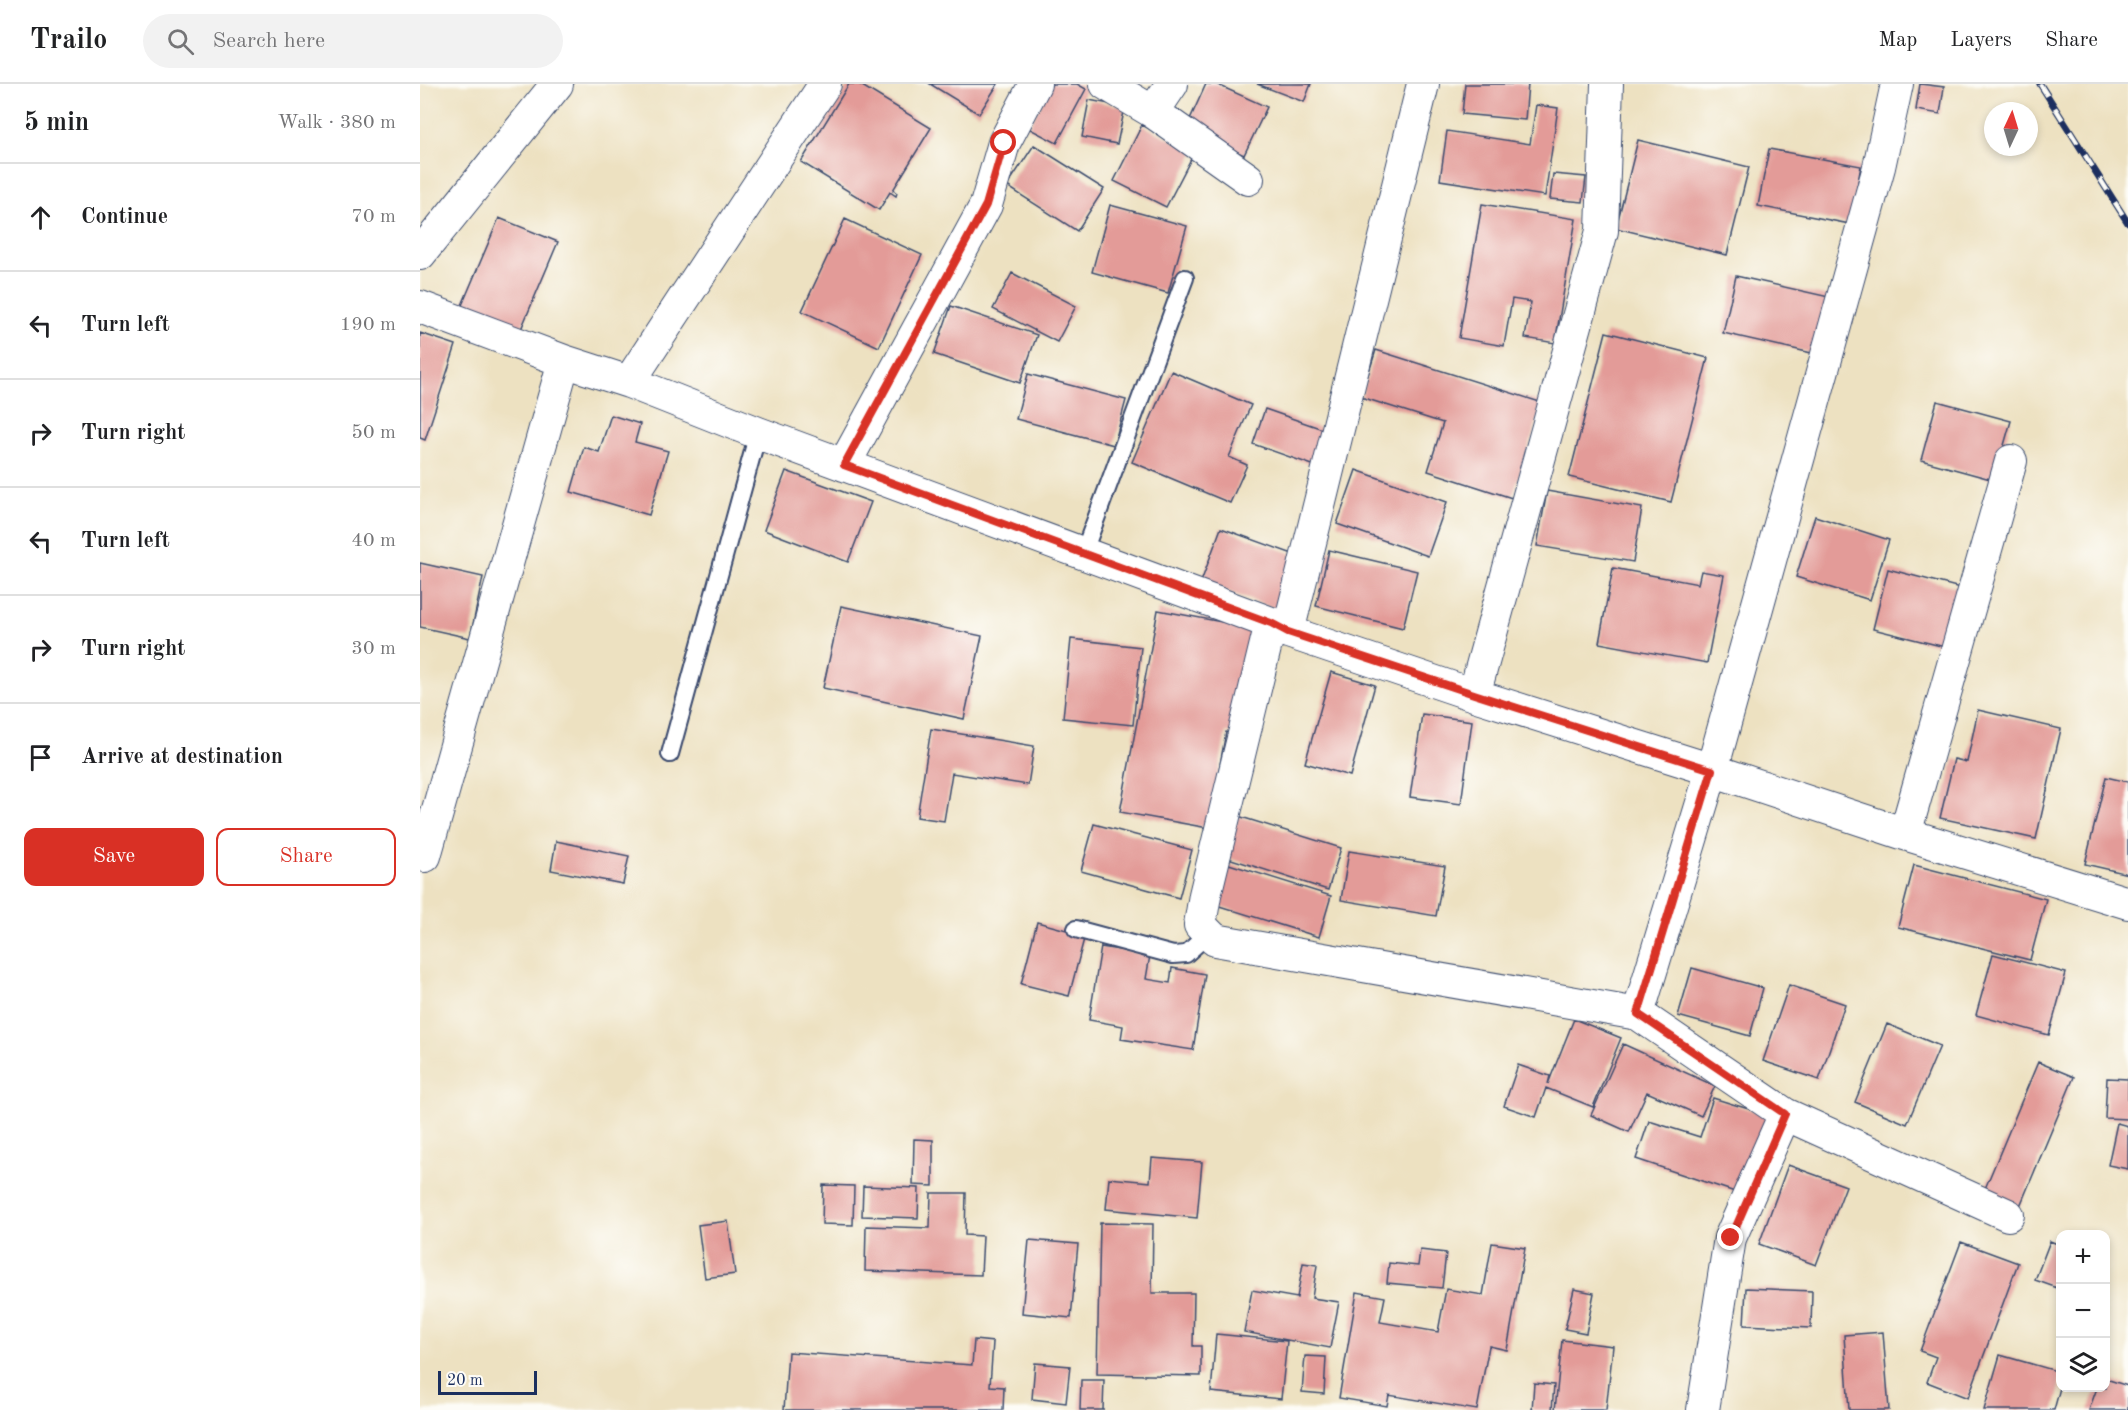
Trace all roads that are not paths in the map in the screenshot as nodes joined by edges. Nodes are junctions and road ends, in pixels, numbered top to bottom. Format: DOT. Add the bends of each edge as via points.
graph roads {
  1 [pos="557,84"];
  2 [pos="825,84"];
  3 [pos="1035,84"];
  4 [pos="1106,84"];
  5 [pos="1172,84"];
  6 [pos="1423,84"];
  7 [pos="1607,84"];
  8 [pos="1897,84"];
  9 [pos="1153,112"];
  10 [pos="1248,179"];
  11 [pos="420,254"];
  12 [pos="1185,278"];
  13 [pos="420,307"];
  14 [pos="564,361"];
  15 [pos="629,382"];
  16 [pos="758,433"];
  17 [pos="2010,461"];
  18 [pos="844,465"];
  19 [pos="1083,554"];
  20 [pos="1279,627"];
  21 [pos="1474,694"];
  22 [pos="670,754"];
  23 [pos="1712,770"];
  24 [pos="1905,834"];
  25 [pos="425,856"];
  26 [pos="2128,903"];
  27 [pos="1076,929"];
  28 [pos="1208,934"];
  29 [pos="1638,1014"];
  30 [pos="1785,1114"];
  31 [pos="2008,1215"];
  32 [pos="1702,1410"];
  1 -- 11 [label="street"];
  2 -- 15 [label="street"];
  3 -- 18 [label="street" via="1004,143 986,205"];
  4 -- 9 [label="street"];
  5 -- 9 [label="street"];
  6 -- 20 [label="street"];
  7 -- 21 [label="street" via="1602,231"];
  8 -- 23 [label="street" via="1879,167"];
  9 -- 10 [label="street"];
  12 -- 19 [label="lane"];
  13 -- 14 [label="street"];
  14 -- 15 [label="street"];
  14 -- 25 [label="street"];
  15 -- 16 [label="street"];
  16 -- 18 [label="street"];
  16 -- 22 [label="lane"];
  17 -- 24 [label="street"];
  18 -- 19 [label="street"];
  19 -- 20 [label="street"];
  20 -- 21 [label="street"];
  20 -- 28 [label="street" via="1205,895 1200,925"];
  21 -- 23 [label="street"];
  23 -- 24 [label="street"];
  23 -- 29 [label="street"];
  24 -- 26 [label="street"];
  27 -- 28 [label="lane" via="1173,955 1186,954"];
  28 -- 29 [label="street" via="1215,939"];
  29 -- 30 [label="street"];
  30 -- 31 [label="street"];
  30 -- 32 [label="street" via="1731,1238"];
}
